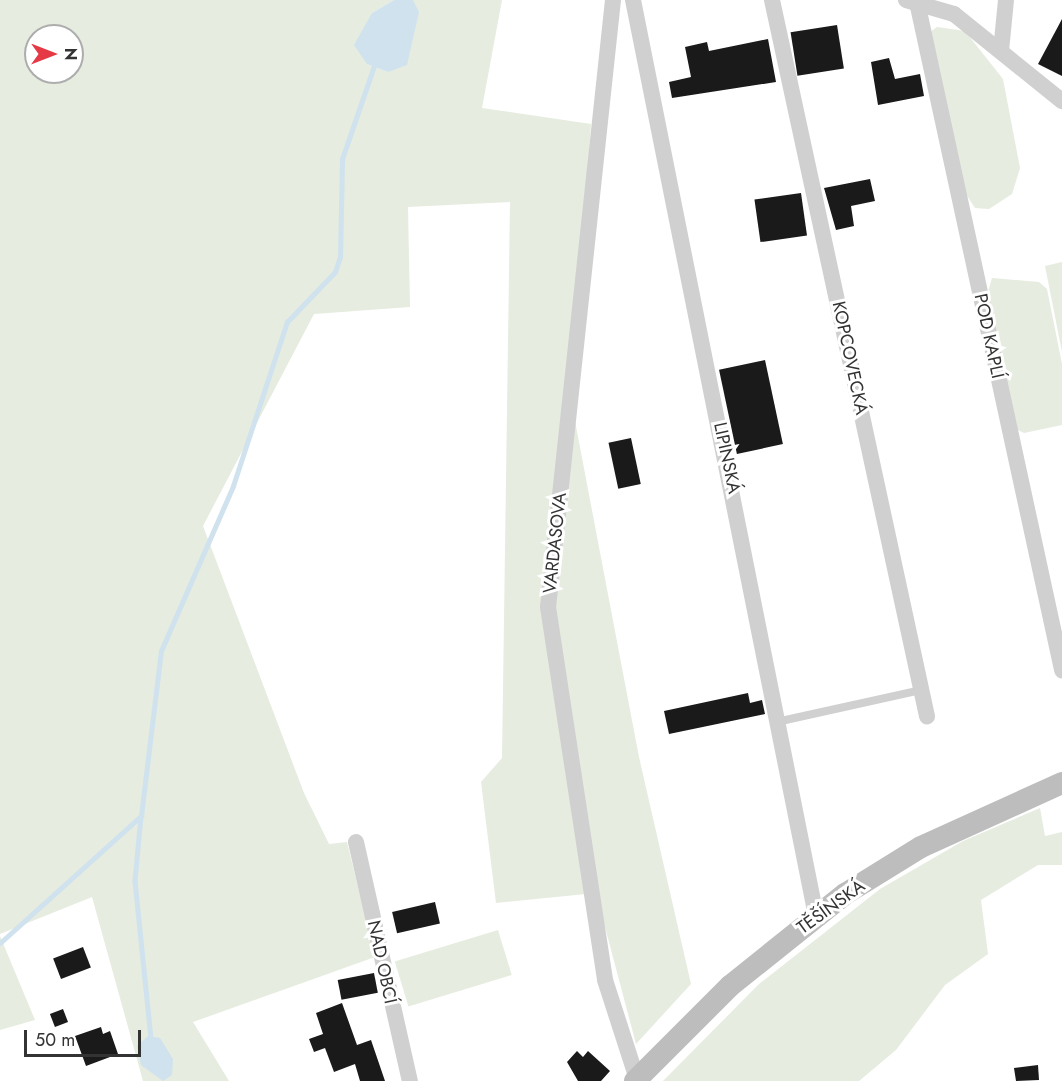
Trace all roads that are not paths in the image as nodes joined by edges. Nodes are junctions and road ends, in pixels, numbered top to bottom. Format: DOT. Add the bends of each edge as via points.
graph roads {
  1 [pos="613,0"];
  2 [pos="633,0"];
  3 [pos="772,0"];
  4 [pos="1006,0"];
  5 [pos="911,1"];
  6 [pos="1001,51"];
  7 [pos="1062,101"];
  8 [pos="1062,670"];
  9 [pos="921,690"];
  10 [pos="927,716"];
  11 [pos="781,721"];
  12 [pos="1062,783"];
  13 [pos="356,842"];
  14 [pos="816,916"];
  15 [pos="636,1080"];
  16 [pos="410,1081"];
  1 -- 15 [label="street, VARDASOVA" via="548,607 605,980"];
  2 -- 11 [label="street, LIPINSKÁ"];
  3 -- 9 [label="street, KOPCOVECKÁ"];
  4 -- 6 [label="street"];
  5 -- 6 [label="street" via="954,14"];
  5 -- 8 [label="street, POD KAPLÍ"];
  6 -- 7 [label="street"];
  9 -- 10 [label="street, KOPCOVECKÁ"];
  9 -- 11 [label="lane"];
  11 -- 14 [label="street, LIPINSKÁ"];
  12 -- 14 [label="main road, TĚŠÍNSKÁ" via="921,847"];
  13 -- 16 [label="street, NAD OBCÍ"];
  14 -- 15 [label="main road, TĚŠÍNSKÁ" via="730,986"];
}
